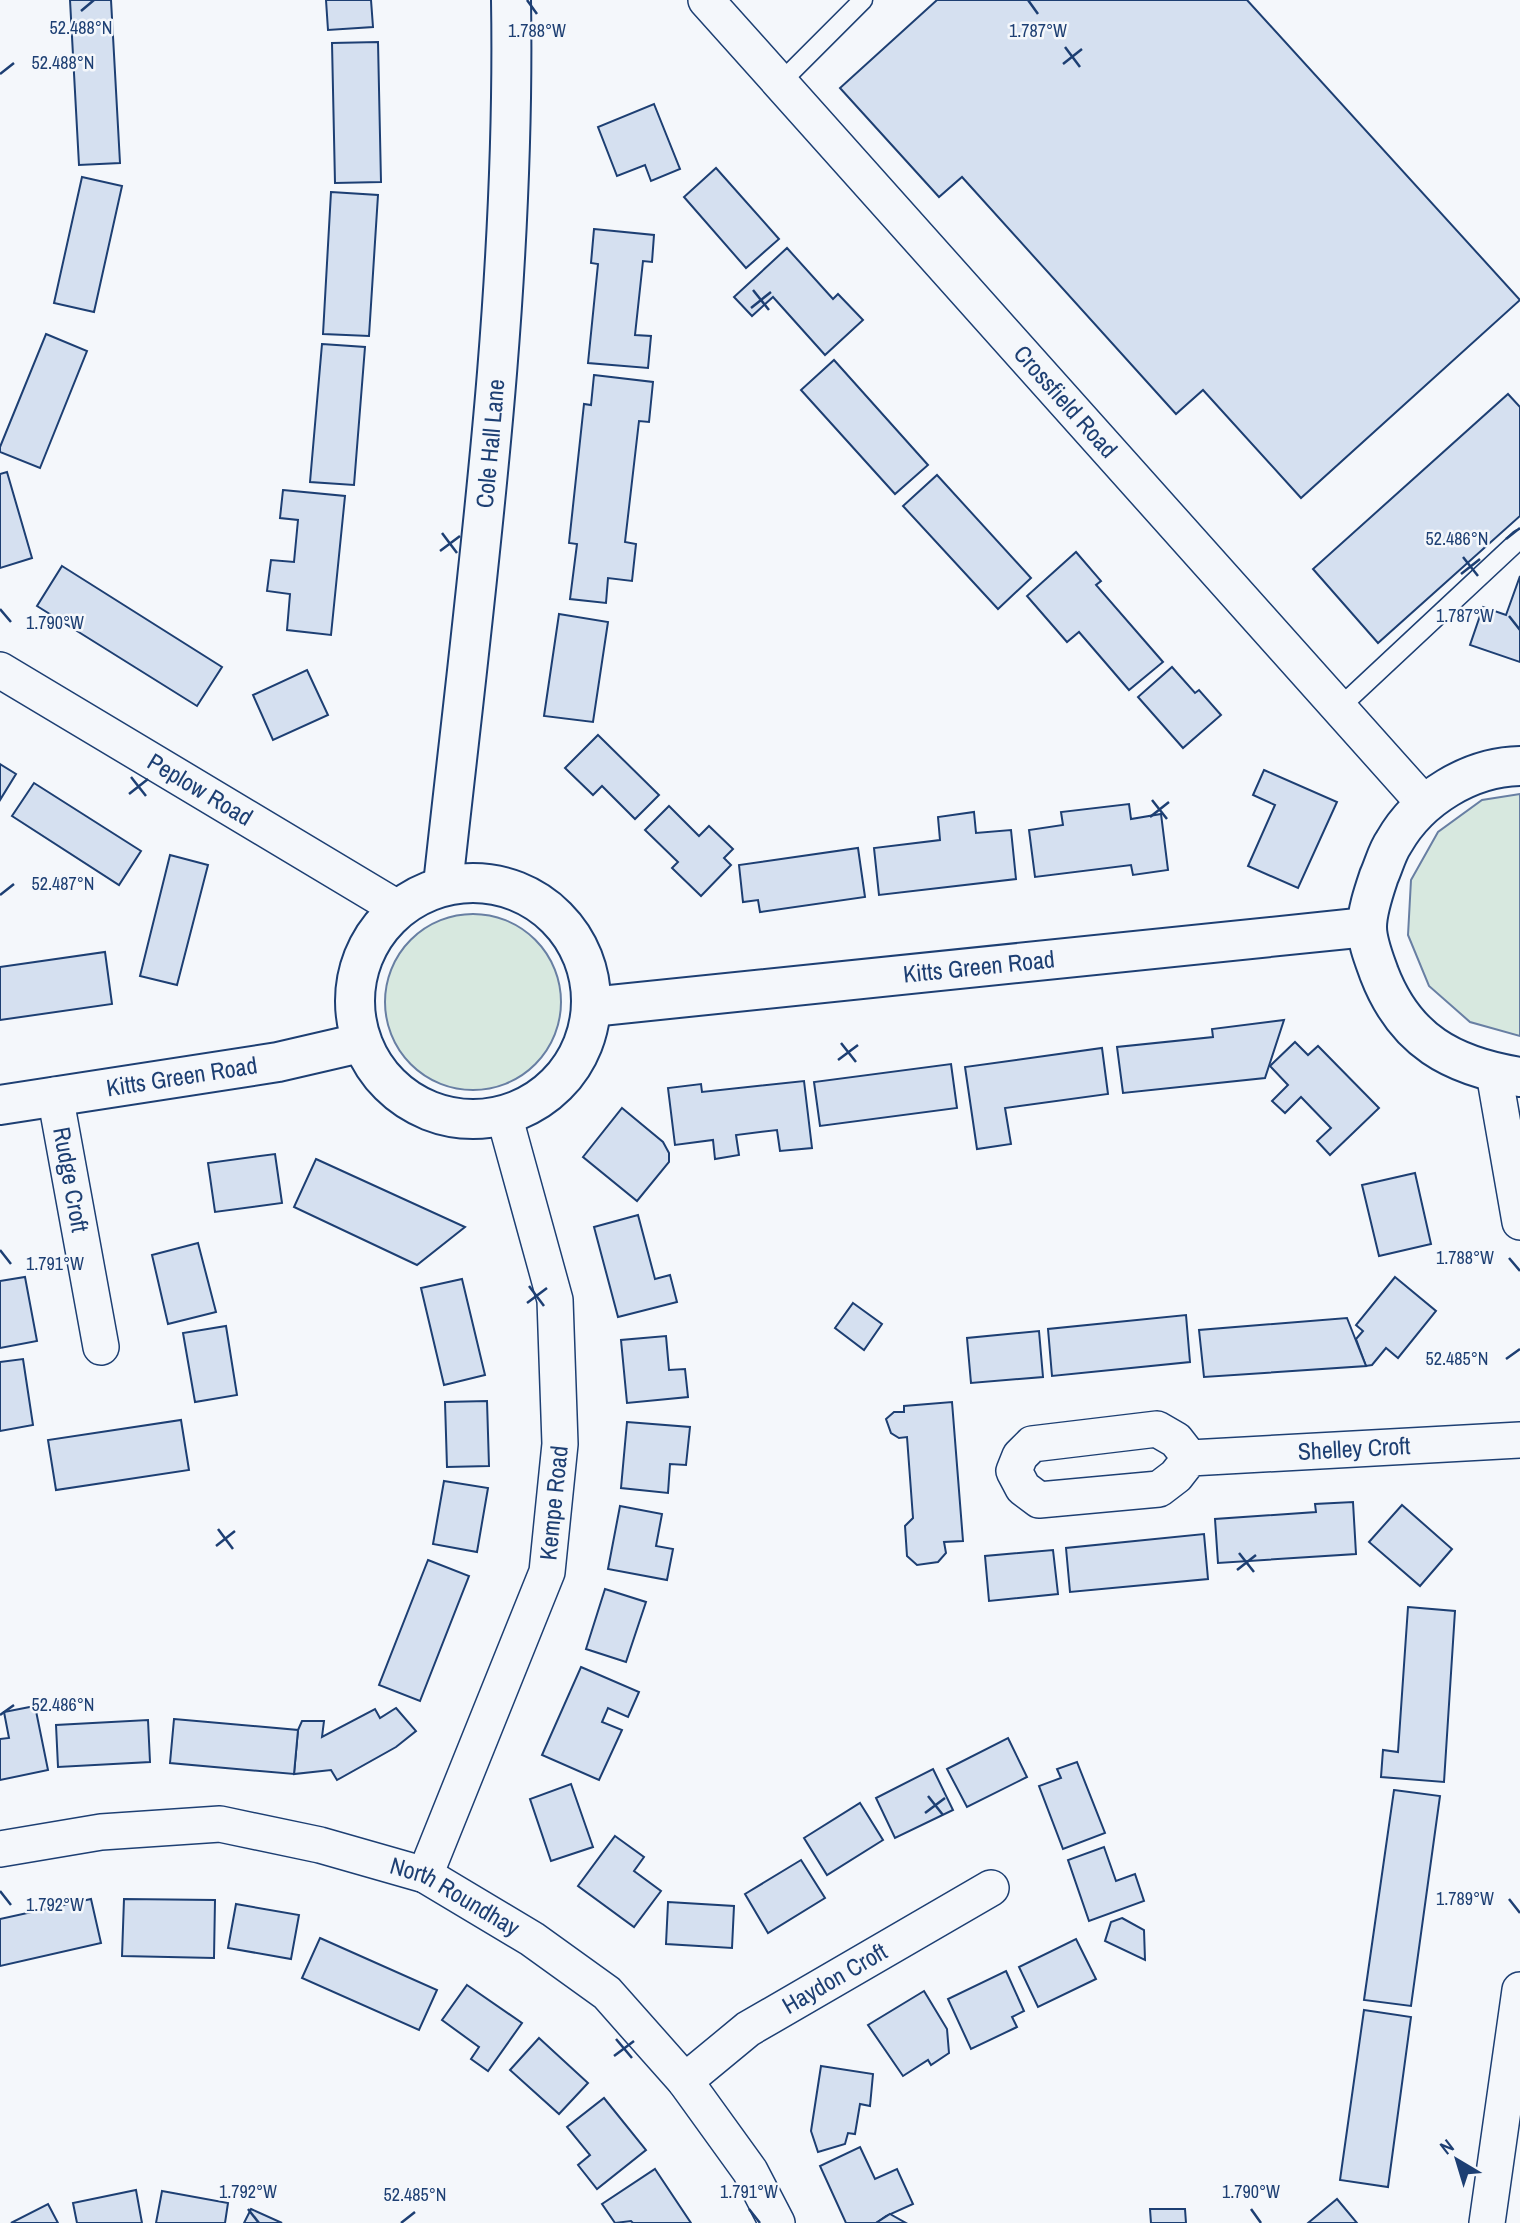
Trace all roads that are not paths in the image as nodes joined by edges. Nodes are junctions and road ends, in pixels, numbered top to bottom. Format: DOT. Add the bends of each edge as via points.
graph roads {
  1 [pos="511,0"];
  2 [pos="706,0"];
  3 [pos="863,0"];
  4 [pos="780,83"];
  5 [pos="1520,539"];
  6 [pos="0,670"];
  7 [pos="1339,708"];
  8 [pos="1520,766"];
  9 [pos="1424,803"];
  10 [pos="443,885"];
  11 [pos="399,909"];
  12 [pos="1367,927"];
  13 [pos="591,1007"];
  14 [pos="360,1043"];
  15 [pos="1507,1075"];
  16 [pos="55,1095"];
  17 [pos="0,1105"];
  18 [pos="504,1115"];
  19 [pos="1520,1222"];
  20 [pos="102,1347"];
  21 [pos="1520,1440"];
  22 [pos="1190,1458"];
  23 [pos="0,1849"];
  24 [pos="425,1875"];
  25 [pos="991,1888"];
  26 [pos="1520,1990"];
  27 [pos="685,2081"];
  28 [pos="777,2223"];
  29 [pos="1487,2223"];
  1 -- 10 [label="street, Cole Hall Lane" via="506,247 491,438"];
  2 -- 4 [label="street, Crossfield Road"];
  3 -- 4 [label="lane"];
  4 -- 7 [label="street, Crossfield Road"];
  5 -- 7 [label="lane"];
  6 -- 11 [label="street, Peplow Road"];
  7 -- 9 [label="street, Crossfield Road"];
  8 -- 9 [label="street" via="1469,776"];
  9 -- 12 [label="street" via="1392,844 1375,887"];
  10 -- 11 [label="street"];
  10 -- 13 [label="street" via="491,884 519,891 548,910 574,938 587,966"];
  11 -- 14 [label="street" via="376,933 359,971 355,993"];
  12 -- 13 [label="street, Kitts Green Road"];
  12 -- 15 [label="street" via="1384,986 1400,1014 1440,1053"];
  13 -- 18 [label="street" via="582,1047 569,1069 540,1098"];
  14 -- 16 [label="street, Kitts Green Road" via="278,1062"];
  14 -- 18 [label="street" via="387,1082 420,1107 466,1119"];
  15 -- 19 [label="street"];
  16 -- 17 [label="street, Kitts Green Road"];
  16 -- 20 [label="street, Rudge Croft"];
  18 -- 24 [label="street, Kempe Road" via="555,1300 560,1444 547,1572"];
  21 -- 22 [label="street, Shelley Croft"];
  23 -- 24 [label="street, North Roundhay" via="101,1832 220,1824 320,1845"];
  24 -- 27 [label="street, North Roundhay" via="532,1939 607,1993"];
  25 -- 27 [label="street, Haydon Croft" via="748,2029"];
  26 -- 29 [label="street"];
  27 -- 28 [label="street, North Roundhay" via="751,2171"];
}
